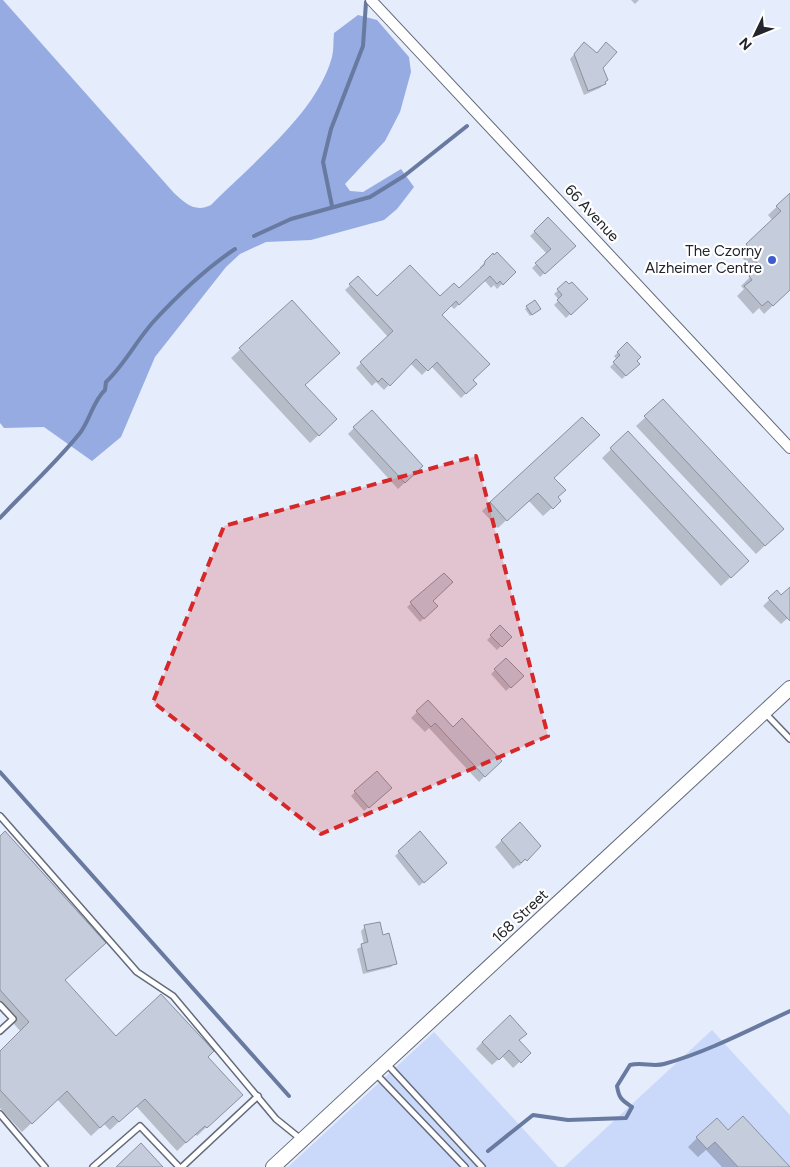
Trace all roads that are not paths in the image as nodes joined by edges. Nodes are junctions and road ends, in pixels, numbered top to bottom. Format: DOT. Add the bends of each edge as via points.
graph roads {
  1 [pos="371,0"];
  2 [pos="790,448"];
  3 [pos="790,688"];
  4 [pos="764,712"];
  5 [pos="790,739"];
  6 [pos="0,816"];
  7 [pos="0,1005"];
  8 [pos="0,1031"];
  9 [pos="386,1063"];
  10 [pos="375,1073"];
  11 [pos="258,1096"];
  12 [pos="0,1114"];
  13 [pos="302,1140"];
  14 [pos="45,1167"];
  15 [pos="93,1167"];
  16 [pos="180,1167"];
  17 [pos="273,1167"];
  18 [pos="464,1167"];
  19 [pos="482,1167"];
  1 -- 2 [label="street, 66 Avenue"];
  3 -- 4 [label="main road, 168 Street"];
  4 -- 5 [label="lane"];
  4 -- 9 [label="main road, 168 Street"];
  6 -- 11 [label="lane" via="137,972 173,996"];
  7 -- 8 [label="lane" via="13,1019"];
  9 -- 10 [label="main road, 168 Street"];
  9 -- 19 [label="lane"];
  10 -- 13 [label="main road, 168 Street"];
  10 -- 18 [label="lane"];
  11 -- 13 [label="lane" via="276,1119"];
  11 -- 16 [label="lane"];
  12 -- 14 [label="lane"];
  13 -- 17 [label="main road, 168 Street"];
  15 -- 16 [label="lane" via="140,1126"];
}
